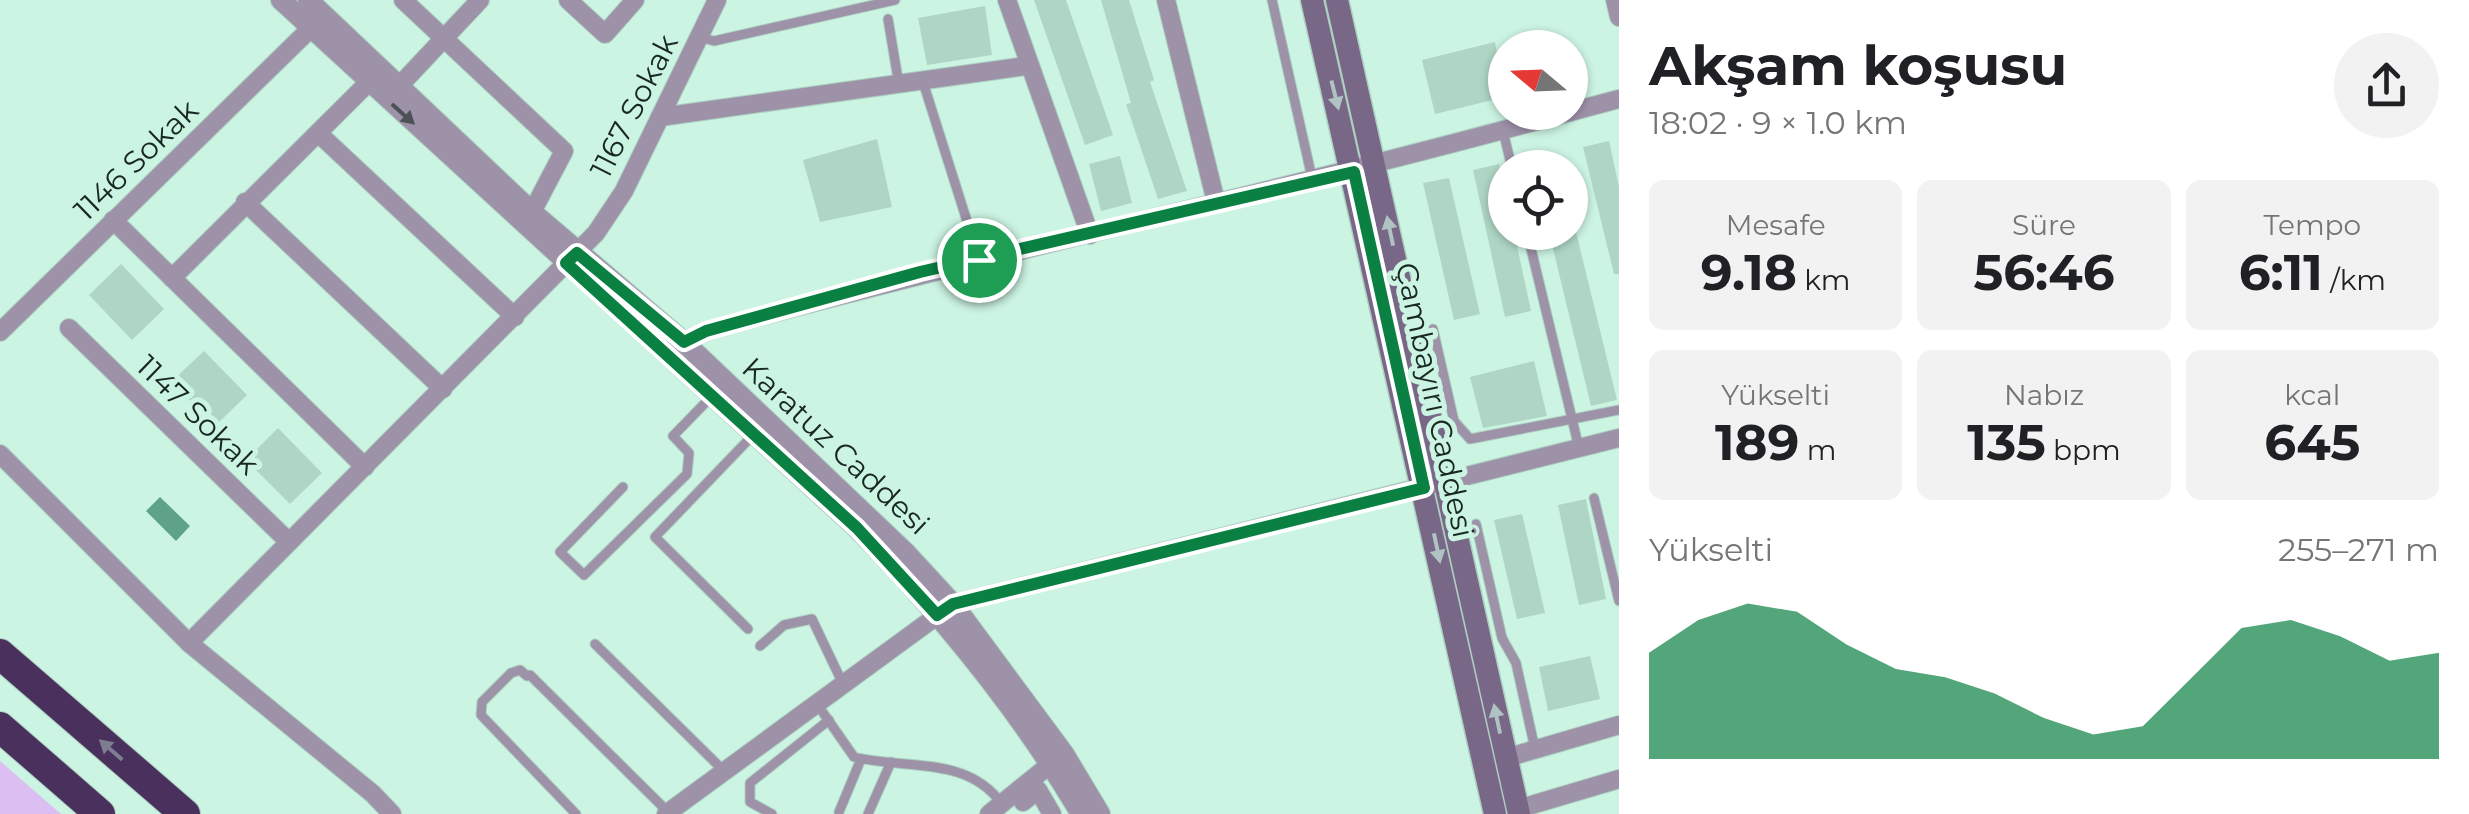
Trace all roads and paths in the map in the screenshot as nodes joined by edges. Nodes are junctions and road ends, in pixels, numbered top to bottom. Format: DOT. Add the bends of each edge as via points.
graph roads {
  1 [pos="281,0"];
  2 [pos="308,0"];
  3 [pos="404,0"];
  4 [pos="480,0"];
  5 [pos="568,0"];
  6 [pos="635,0"];
  7 [pos="717,0"];
  8 [pos="895,0"];
  9 [pos="1006,0"];
  10 [pos="1166,0"];
  11 [pos="1272,0"];
  12 [pos="1312,0"];
  13 [pos="1336,0"];
  14 [pos="1615,0"];
  15 [pos="1619,17"];
  16 [pos="888,18"];
  17 [pos="311,28"];
  18 [pos="699,37"];
  19 [pos="444,40"];
  20 [pos="1026,66"];
  21 [pos="376,75"];
  22 [pos="923,82"];
  23 [pos="401,84"];
  24 [pos="899,85"];
  25 [pos="1619,99"];
  26 [pos="1588,107"];
  27 [pos="660,117"];
  28 [pos="1506,130"];
  29 [pos="1502,131"];
  30 [pos="318,133"];
  31 [pos="1507,150"];
  32 [pos="1365,168"];
  33 [pos="1312,181"];
  34 [pos="245,202"];
  35 [pos="1216,202"];
  36 [pos="532,212"];
  37 [pos="113,220"];
  38 [pos="1090,235"];
  39 [pos="1531,250"];
  40 [pos="572,258"];
  41 [pos="979,260"];
  42 [pos="172,278"];
  43 [pos="515,317"];
  44 [pos="69,328"];
  45 [pos="1434,328"];
  46 [pos="0,332"];
  47 [pos="684,342"];
  48 [pos="443,388"];
  49 [pos="712,396"];
  50 [pos="1619,410"];
  51 [pos="1573,420"];
  52 [pos="754,434"];
  53 [pos="1619,438"];
  54 [pos="1578,448"];
  55 [pos="0,454"];
  56 [pos="365,467"];
  57 [pos="1435,484"];
  58 [pos="623,486"];
  59 [pos="1594,498"];
  60 [pos="1476,524"];
  61 [pos="289,542"];
  62 [pos="1619,601"];
  63 [pos="945,610"];
  64 [pos="748,629"];
  65 [pos="188,643"];
  66 [pos="595,644"];
  67 [pos="760,646"];
  68 [pos="0,654"];
  69 [pos="843,684"];
  70 [pos="817,703"];
  71 [pos="828,720"];
  72 [pos="1619,725"];
  73 [pos="0,727"];
  74 [pos="1535,749"];
  75 [pos="1057,758"];
  76 [pos="1506,758"];
  77 [pos="861,759"];
  78 [pos="891,762"];
  79 [pos="724,772"];
  80 [pos="1619,780"];
  81 [pos="999,811"];
  82 [pos="674,812"];
  83 [pos="839,812"];
  84 [pos="1510,812"];
  85 [pos="100,814"];
  86 [pos="184,814"];
  87 [pos="392,814"];
  88 [pos="576,814"];
  89 [pos="772,814"];
  90 [pos="868,814"];
  91 [pos="1052,814"];
  92 [pos="1081,814"];
  93 [pos="1100,814"];
  1 -- 17 [label="street, Karatuz Caddesi"];
  2 -- 21 [label="street, Karatuz Caddesi"];
  3 -- 19 [label="street"];
  4 -- 19 [label="street"];
  5 -- 6 [label="street" via="605,34"];
  7 -- 18 [label="street, 1167 Sokak"];
  8 -- 18 [label="lane" via="714,41"];
  9 -- 20 [label="street"];
  10 -- 35 [label="street"];
  11 -- 33 [label="lane"];
  12 -- 32 [label="main road, Çambayırı Caddesi, one-way"];
  13 -- 32 [label="main road, Çambayırı Caddesi"];
  14 -- 15 [label="street"];
  16 -- 24 [label="lane"];
  17 -- 21 [label="street, Karatuz Caddesi"];
  17 -- 37 [label="street, 1146 Sokak"];
  18 -- 27 [label="street, 1167 Sokak"];
  19 -- 23 [label="street"];
  19 -- 36 [label="street" via="564,151"];
  20 -- 22 [label="street"];
  20 -- 38 [label="street"];
  21 -- 23 [label="street, Karatuz Caddesi"];
  21 -- 30 [label="street"];
  21 -- 40 [label="street, Karatuz Caddesi, one-way"];
  22 -- 24 [label="street"];
  22 -- 41 [label="lane"];
  23 -- 36 [label="street, Karatuz Caddesi"];
  24 -- 27 [label="street"];
  25 -- 26 [label="street"];
  27 -- 40 [label="street, 1167 Sokak" via="624,191"];
  28 -- 29 [label="street"];
  29 -- 31 [label="lane"];
  29 -- 32 [label="street"];
  30 -- 34 [label="street"];
  30 -- 43 [label="street"];
  32 -- 33 [label="street"];
  32 -- 57 [label="main road, Çambayırı Caddesi"];
  33 -- 35 [label="street"];
  34 -- 42 [label="street"];
  34 -- 48 [label="street"];
  35 -- 38 [label="street"];
  36 -- 40 [label="street, Karatuz Caddesi"];
  37 -- 42 [label="street"];
  37 -- 46 [label="street, 1146 Sokak"];
  38 -- 41 [label="street"];
  39 -- 51 [label="lane"];
  40 -- 43 [label="street, 1167 Sokak"];
  40 -- 47 [label="street, Karatuz Caddesi"];
  40 -- 49 [label="street"];
  41 -- 47 [label="street"];
  42 -- 56 [label="street"];
  43 -- 48 [label="street, 1167 Sokak"];
  44 -- 61 [label="street, 1147 Sokak"];
  45 -- 51 [label="lane" via="1454,420 1470,439"];
  47 -- 63 [label="street, Karatuz Caddesi" via="906,552"];
  48 -- 56 [label="street, 1167 Sokak"];
  49 -- 52 [label="street"];
  49 -- 58 [label="lane" via="674,436 688,453 687,474 584,575 560,552"];
  50 -- 51 [label="lane"];
  51 -- 54 [label="lane"];
  52 -- 63 [label="street"];
  52 -- 64 [label="lane" via="655,536"];
  53 -- 54 [label="street"];
  54 -- 57 [label="street"];
  55 -- 65 [label="street"];
  56 -- 61 [label="street, 1167 Sokak"];
  57 -- 63 [label="street"];
  76 -- 57 [label="main road, Çambayırı Caddesi, one-way"];
  57 -- 84 [label="main road, Çambayırı Caddesi, one-way"];
  59 -- 62 [label="lane"];
  60 -- 74 [label="lane"];
  61 -- 65 [label="street, 1167 Sokak"];
  63 -- 69 [label="street"];
  63 -- 75 [label="street, Karatuz Caddesi"];
  65 -- 87 [label="street"];
  66 -- 79 [label="lane"];
  67 -- 69 [label="lane" via="784,625 812,619"];
  86 -- 68 [label="highway, one-way"];
  69 -- 70 [label="street"];
  70 -- 71 [label="lane"];
  70 -- 79 [label="street"];
  71 -- 77 [label="lane" via="848,754"];
  71 -- 89 [label="lane" via="750,783 750,802"];
  72 -- 74 [label="street"];
  73 -- 85 [label="highway"];
  74 -- 76 [label="street"];
  75 -- 81 [label="street"];
  75 -- 92 [label="street"];
  75 -- 93 [label="street, Karatuz Caddesi"];
  76 -- 84 [label="main road, Çambayırı Caddesi"];
  77 -- 78 [label="lane"];
  77 -- 83 [label="lane"];
  78 -- 81 [label="lane" via="970,775 989,787"];
  78 -- 90 [label="lane"];
  79 -- 82 [label="street"];
  80 -- 84 [label="street"];
  81 -- 91 [label="street" via="1038,790"];
  82 -- 88 [label="lane" via="529,675 511,673 482,702 481,715"];
}
